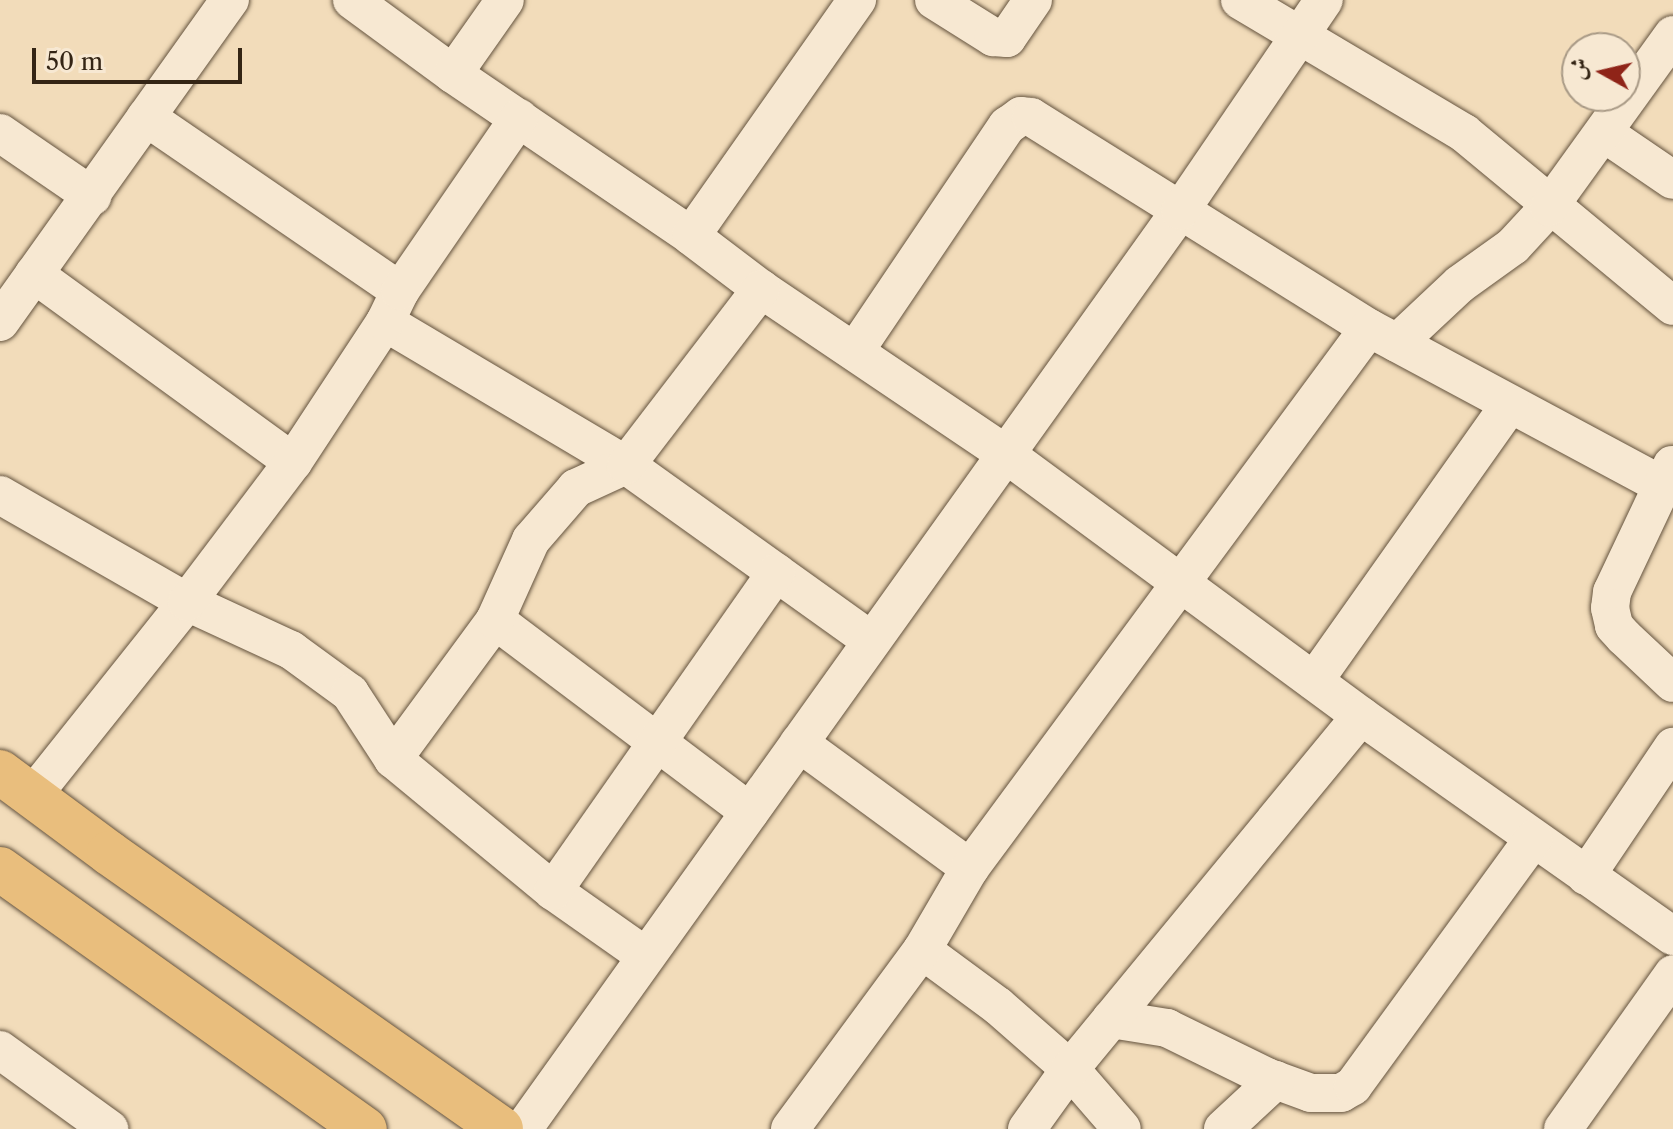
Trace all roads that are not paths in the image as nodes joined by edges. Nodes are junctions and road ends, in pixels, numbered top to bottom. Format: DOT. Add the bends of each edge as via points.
graph roads {
  1 [pos="230,0"];
  2 [pos="352,0"];
  3 [pos="505,0"];
  4 [pos="857,0"];
  5 [pos="934,0"];
  6 [pos="1033,0"];
  7 [pos="1240,0"];
  8 [pos="1324,0"];
  9 [pos="1298,35"];
  10 [pos="1673,35"];
  11 [pos="453,74"];
  12 [pos="146,117"];
  13 [pos="519,118"];
  14 [pos="0,133"];
  15 [pos="1604,133"];
  16 [pos="1673,180"];
  17 [pos="92,196"];
  18 [pos="1549,207"];
  19 [pos="1180,211"];
  20 [pos="691,236"];
  21 [pos="34,274"];
  22 [pos="761,289"];
  23 [pos="393,306"];
  24 [pos="1673,306"];
  25 [pos="0,322"];
  26 [pos="1383,336"];
  27 [pos="855,351"];
  28 [pos="1510,404"];
  29 [pos="1007,455"];
  30 [pos="293,462"];
  31 [pos="626,465"];
  32 [pos="1667,474"];
  33 [pos="0,495"];
  34 [pos="776,572"];
  35 [pos="1182,582"];
  36 [pos="187,602"];
  37 [pos="495,620"];
  38 [pos="872,641"];
  39 [pos="1314,681"];
  40 [pos="1673,683"];
  41 [pos="1361,716"];
  42 [pos="658,741"];
  43 [pos="799,743"];
  44 [pos="1673,747"];
  45 [pos="393,759"];
  46 [pos="17,783"];
  47 [pos="750,812"];
  48 [pos="1533,839"];
  49 [pos="970,868"];
  50 [pos="0,869"];
  51 [pos="1586,876"];
  52 [pos="553,891"];
  53 [pos="1673,936"];
  54 [pos="922,950"];
  55 [pos="644,955"];
  56 [pos="1673,974"];
  57 [pos="1111,1019"];
  58 [pos="0,1050"];
  59 [pos="1070,1069"];
  60 [pos="1276,1080"];
  61 [pos="109,1129"];
  62 [pos="365,1129"];
  63 [pos="501,1129"];
  64 [pos="523,1129"];
  65 [pos="790,1129"];
  66 [pos="1027,1129"];
  67 [pos="1122,1129"];
  68 [pos="1223,1129"];
  69 [pos="1563,1129"];
  1 -- 12 [label="street"];
  2 -- 11 [label="street"];
  3 -- 11 [label="street"];
  4 -- 20 [label="street"];
  5 -- 6 [label="street" via="993,37 1007,38"];
  7 -- 9 [label="street"];
  8 -- 9 [label="street"];
  9 -- 18 [label="street" via="1464,133"];
  9 -- 19 [label="street"];
  10 -- 15 [label="street"];
  11 -- 13 [label="street"];
  12 -- 17 [label="street"];
  12 -- 23 [label="street"];
  13 -- 20 [label="street"];
  13 -- 23 [label="street"];
  14 -- 17 [label="street"];
  15 -- 16 [label="street"];
  15 -- 18 [label="street"];
  17 -- 21 [label="street"];
  18 -- 24 [label="street"];
  18 -- 26 [label="street" via="1513,246"];
  19 -- 26 [label="street"];
  19 -- 27 [label="street" via="1050,126 1021,116 1007,126"];
  19 -- 29 [label="street"];
  20 -- 22 [label="street"];
  21 -- 25 [label="street"];
  21 -- 30 [label="street"];
  22 -- 27 [label="street"];
  22 -- 31 [label="street"];
  23 -- 30 [label="street"];
  23 -- 31 [label="street"];
  26 -- 28 [label="street"];
  26 -- 35 [label="street"];
  27 -- 29 [label="street"];
  28 -- 32 [label="street"];
  28 -- 39 [label="street"];
  29 -- 35 [label="street"];
  29 -- 38 [label="street"];
  30 -- 36 [label="street"];
  31 -- 34 [label="street"];
  31 -- 37 [label="street" via="576,488 531,540"];
  32 -- 40 [label="street" via="1612,592 1610,608 1614,626"];
  33 -- 36 [label="street"];
  34 -- 38 [label="street"];
  34 -- 42 [label="street"];
  35 -- 39 [label="street"];
  35 -- 49 [label="street"];
  36 -- 45 [label="street" via="291,650 350,693"];
  36 -- 46 [label="street"];
  37 -- 42 [label="street"];
  37 -- 45 [label="street"];
  38 -- 43 [label="street"];
  39 -- 41 [label="street"];
  41 -- 48 [label="street"];
  41 -- 57 [label="street"];
  42 -- 47 [label="street"];
  42 -- 52 [label="street"];
  43 -- 47 [label="street"];
  43 -- 49 [label="street"];
  44 -- 51 [label="street"];
  45 -- 52 [label="street"];
  46 -- 63 [label="main road"];
  47 -- 55 [label="street"];
  48 -- 51 [label="street"];
  48 -- 60 [label="street" via="1353,1086 1341,1093 1311,1093"];
  49 -- 54 [label="street"];
  50 -- 62 [label="main road"];
  51 -- 53 [label="street"];
  52 -- 55 [label="street"];
  54 -- 59 [label="street"];
  54 -- 65 [label="street"];
  55 -- 64 [label="street"];
  56 -- 69 [label="street"];
  57 -- 59 [label="street"];
  57 -- 60 [label="street" via="1167,1028"];
  58 -- 61 [label="street"];
  59 -- 66 [label="street"];
  59 -- 67 [label="street"];
  60 -- 68 [label="street"];
}
